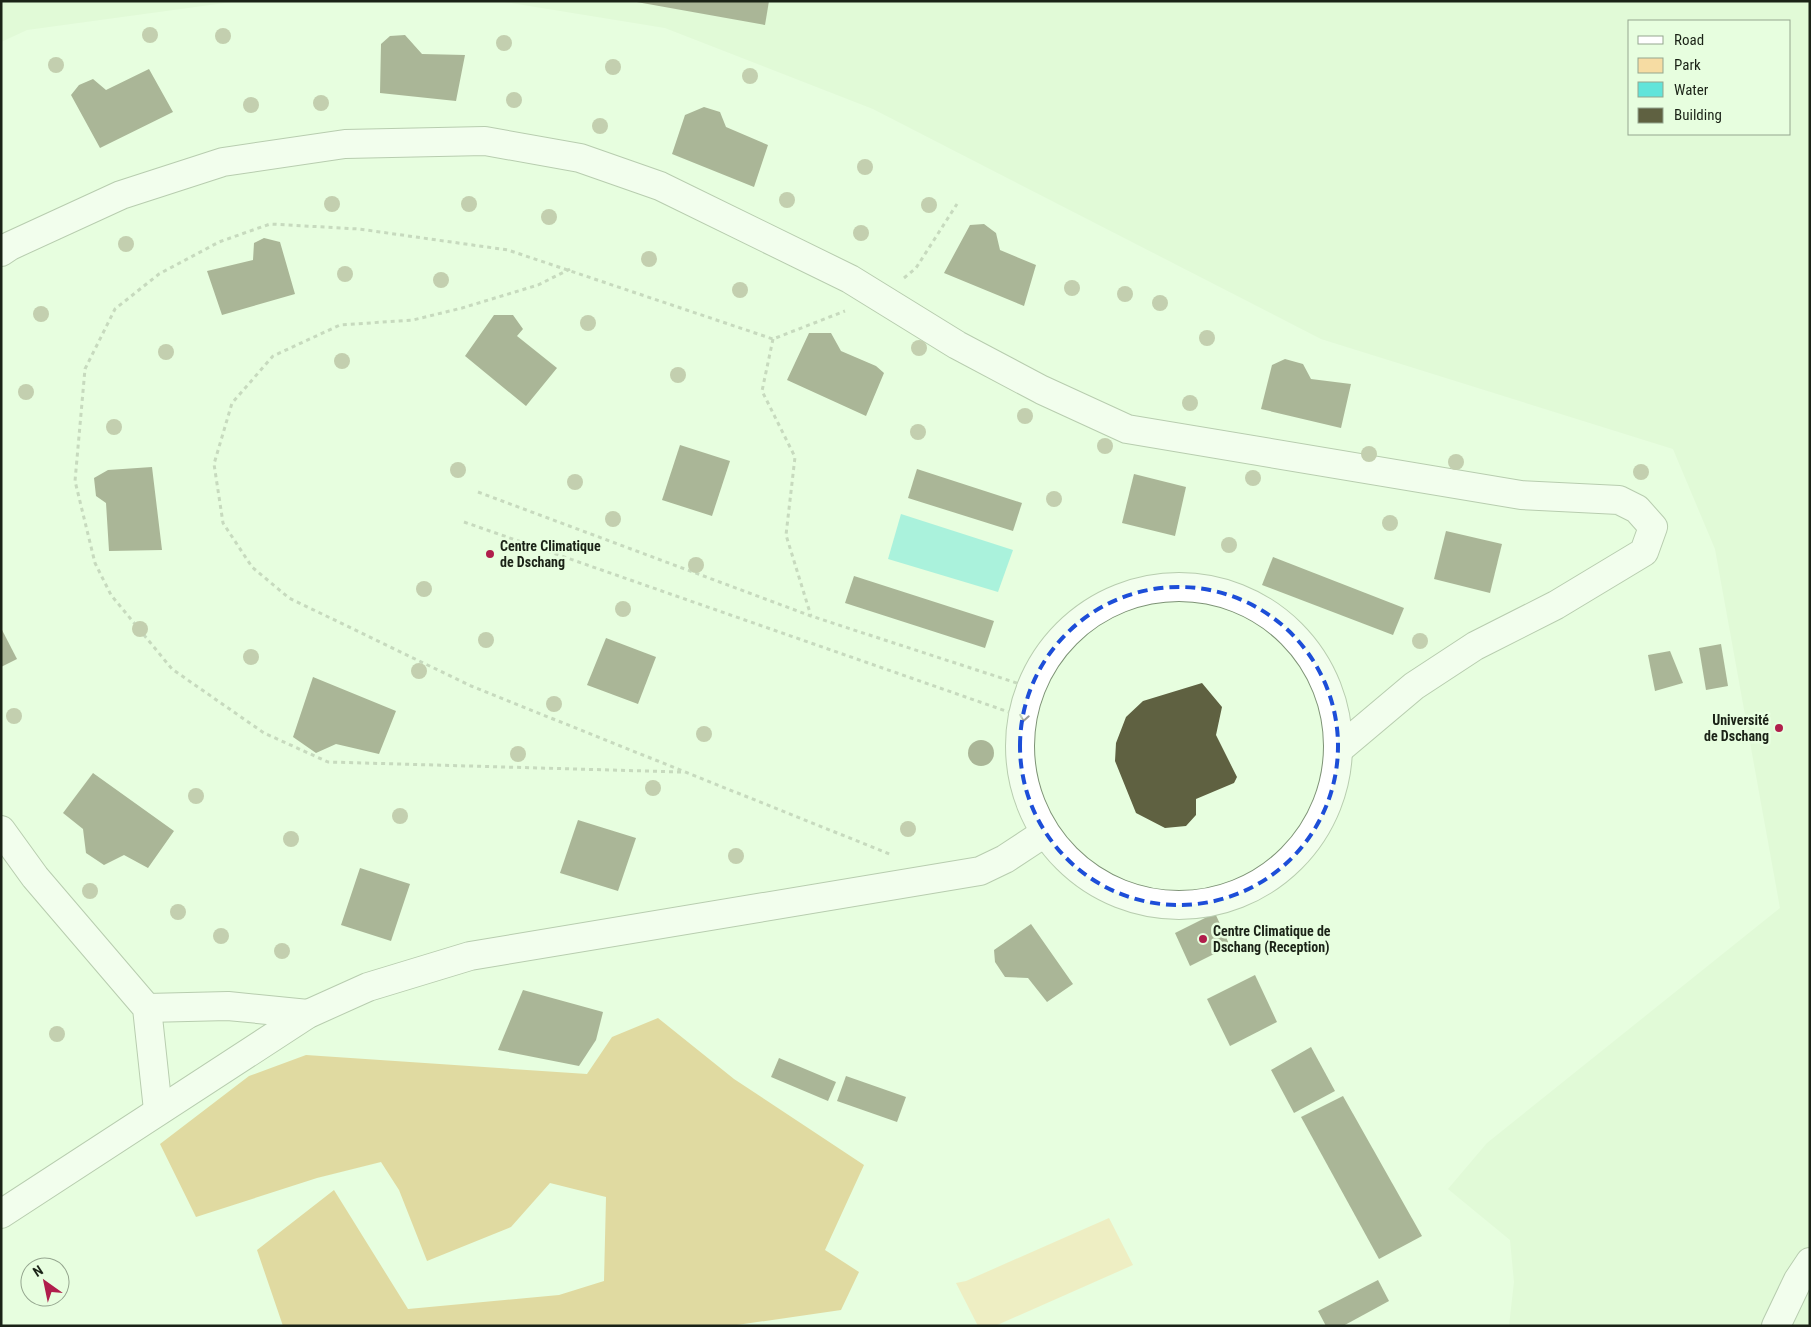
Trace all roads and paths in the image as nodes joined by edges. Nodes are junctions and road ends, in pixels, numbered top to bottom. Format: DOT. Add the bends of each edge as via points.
graph roads {
  1 [pos="957,204"];
  2 [pos="1,252"];
  3 [pos="570,269"];
  4 [pos="880,298"];
  5 [pos="773,339"];
  6 [pos="478,492"];
  7 [pos="464,522"];
  8 [pos="812,616"];
  9 [pos="1032,688"];
  10 [pos="1023,717"];
  11 [pos="1338,750"];
  12 [pos="681,772"];
  13 [pos="1,830"];
  14 [pos="1043,834"];
  15 [pos="893,856"];
  16 [pos="147,1008"];
  17 [pos="308,1014"];
  18 [pos="158,1110"];
  19 [pos="1,1214"];
  20 [pos="1810,1262"];
  21 [pos="1776,1326"];
  1 -- 4 [label="path" via="916,268"];
  2 -- 4 [label="street" via="121,196 223,162 344,144 485,141 580,158 660,186 841,275"];
  3 -- 5 [label="path"];
  3 -- 12 [label="path" via="538,285 413,320 340,325 273,356 232,403 214,464 223,523 252,567 289,598 471,686"];
  3 -- 12 [label="path" via="508,250 359,229 270,224 219,242 159,274 115,309 85,369 74,481 95,563 111,595 172,668 264,733 328,762"];
  4 -- 5 [label="path"];
  4 -- 11 [label="street" via="957,345 1042,390 1127,429 1521,495 1619,500 1637,509 1653,527 1644,552 1556,605 1467,651 1414,686"];
  5 -- 8 [label="path" via="762,391 794,457 786,535"];
  6 -- 8 [label="path"];
  7 -- 10 [label="path"];
  8 -- 9 [label="path"];
  9 -- 10 [label="street"];
  9 -- 11 [label="street" via="1035,674 1058,641 1091,612 1128,595 1170,586 1214,590 1252,603 1286,628 1314,658 1331,696 1340,737"];
  10 -- 14 [label="street, one-way" via="1019,754 1028,796"];
  11 -- 14 [label="street" via="1336,780 1322,819 1297,852 1266,881 1226,897 1187,907 1146,903 1105,890 1072,869"];
  12 -- 15 [label="path"];
  13 -- 16 [label="street" via="35,877"];
  14 -- 17 [label="street" via="980,871 470,956 368,987"];
  16 -- 17 [label="street" via="228,1006"];
  16 -- 18 [label="street"];
  17 -- 18 [label="street"];
  18 -- 19 [label="street"];
  20 -- 21 [label="street"];
}
